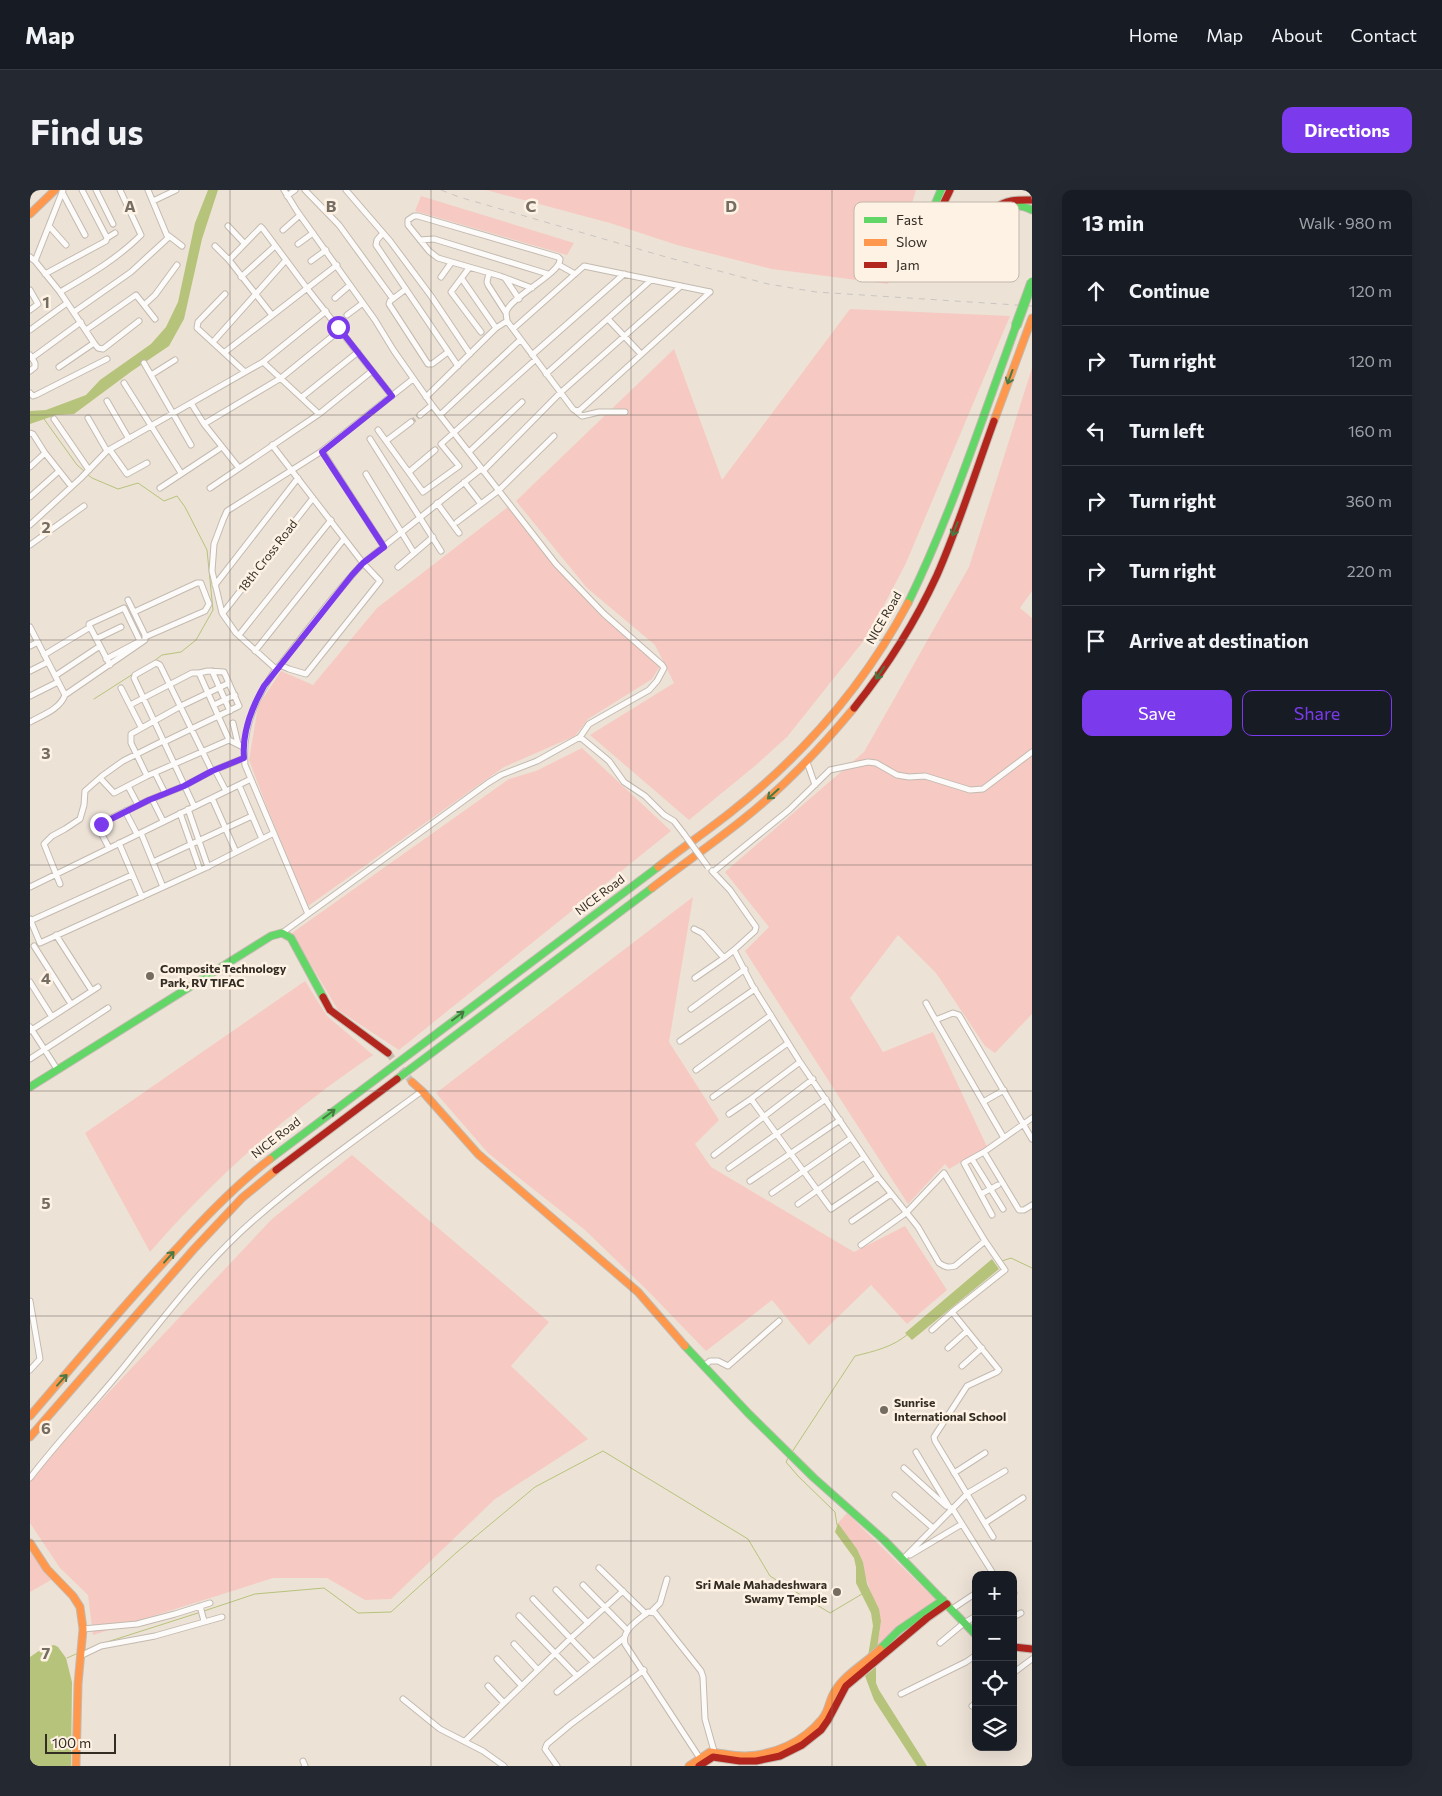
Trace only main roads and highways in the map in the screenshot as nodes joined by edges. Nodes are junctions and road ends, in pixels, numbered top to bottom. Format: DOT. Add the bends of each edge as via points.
graph roads {
  1 [pos="941,190"];
  2 [pos="950,190"];
  3 [pos="60,191"];
  4 [pos="1032,200"];
  5 [pos="937,202"];
  6 [pos="945,202"];
  7 [pos="1006,202"];
  8 [pos="1019,207"];
  9 [pos="1032,210"];
  10 [pos="30,214"];
  11 [pos="1032,282"];
  12 [pos="1032,318"];
  13 [pos="388,1053"];
  14 [pos="412,1082"];
  15 [pos="30,1086"];
  16 [pos="30,1416"];
  17 [pos="30,1437"];
  18 [pos="30,1543"];
  19 [pos="947,1605"];
  20 [pos="972,1631"];
  21 [pos="1017,1647"];
  22 [pos="1032,1649"];
  23 [pos="859,1671"];
  24 [pos="701,1762"];
  25 [pos="76,1766"];
  26 [pos="689,1766"];
  1 -- 5 [label="main road"];
  2 -- 6 [label="main road"];
  3 -- 10 [label="main road"];
  4 -- 7 [label="main road"];
  8 -- 9 [label="main road"];
  16 -- 11 [label="main road, NICE Road, one-way, bridge" via="189,1235 254,1172 732,811 809,741 872,662 921,576 942,528"];
  12 -- 17 [label="main road, NICE Road, one-way" via="954,534 917,614 865,695 807,762 734,826 242,1198"];
  13 -- 15 [label="main road" via="330,1010 291,938 282,933 271,936"];
  14 -- 19 [label="main road" via="478,1154 638,1292 748,1413 884,1540"];
  18 -- 25 [label="main road" via="47,1569 80,1607 83,1628"];
  19 -- 20 [label="main road"];
  19 -- 23 [label="main road"];
  21 -- 22 [label="main road"];
  23 -- 24 [label="main road" via="842,1682 818,1724 796,1742 774,1751 744,1756 708,1752"];
  23 -- 24 [label="main road" via="839,1694 823,1728 798,1748 767,1759 744,1761 714,1757"];
  24 -- 26 [label="main road"];
}
